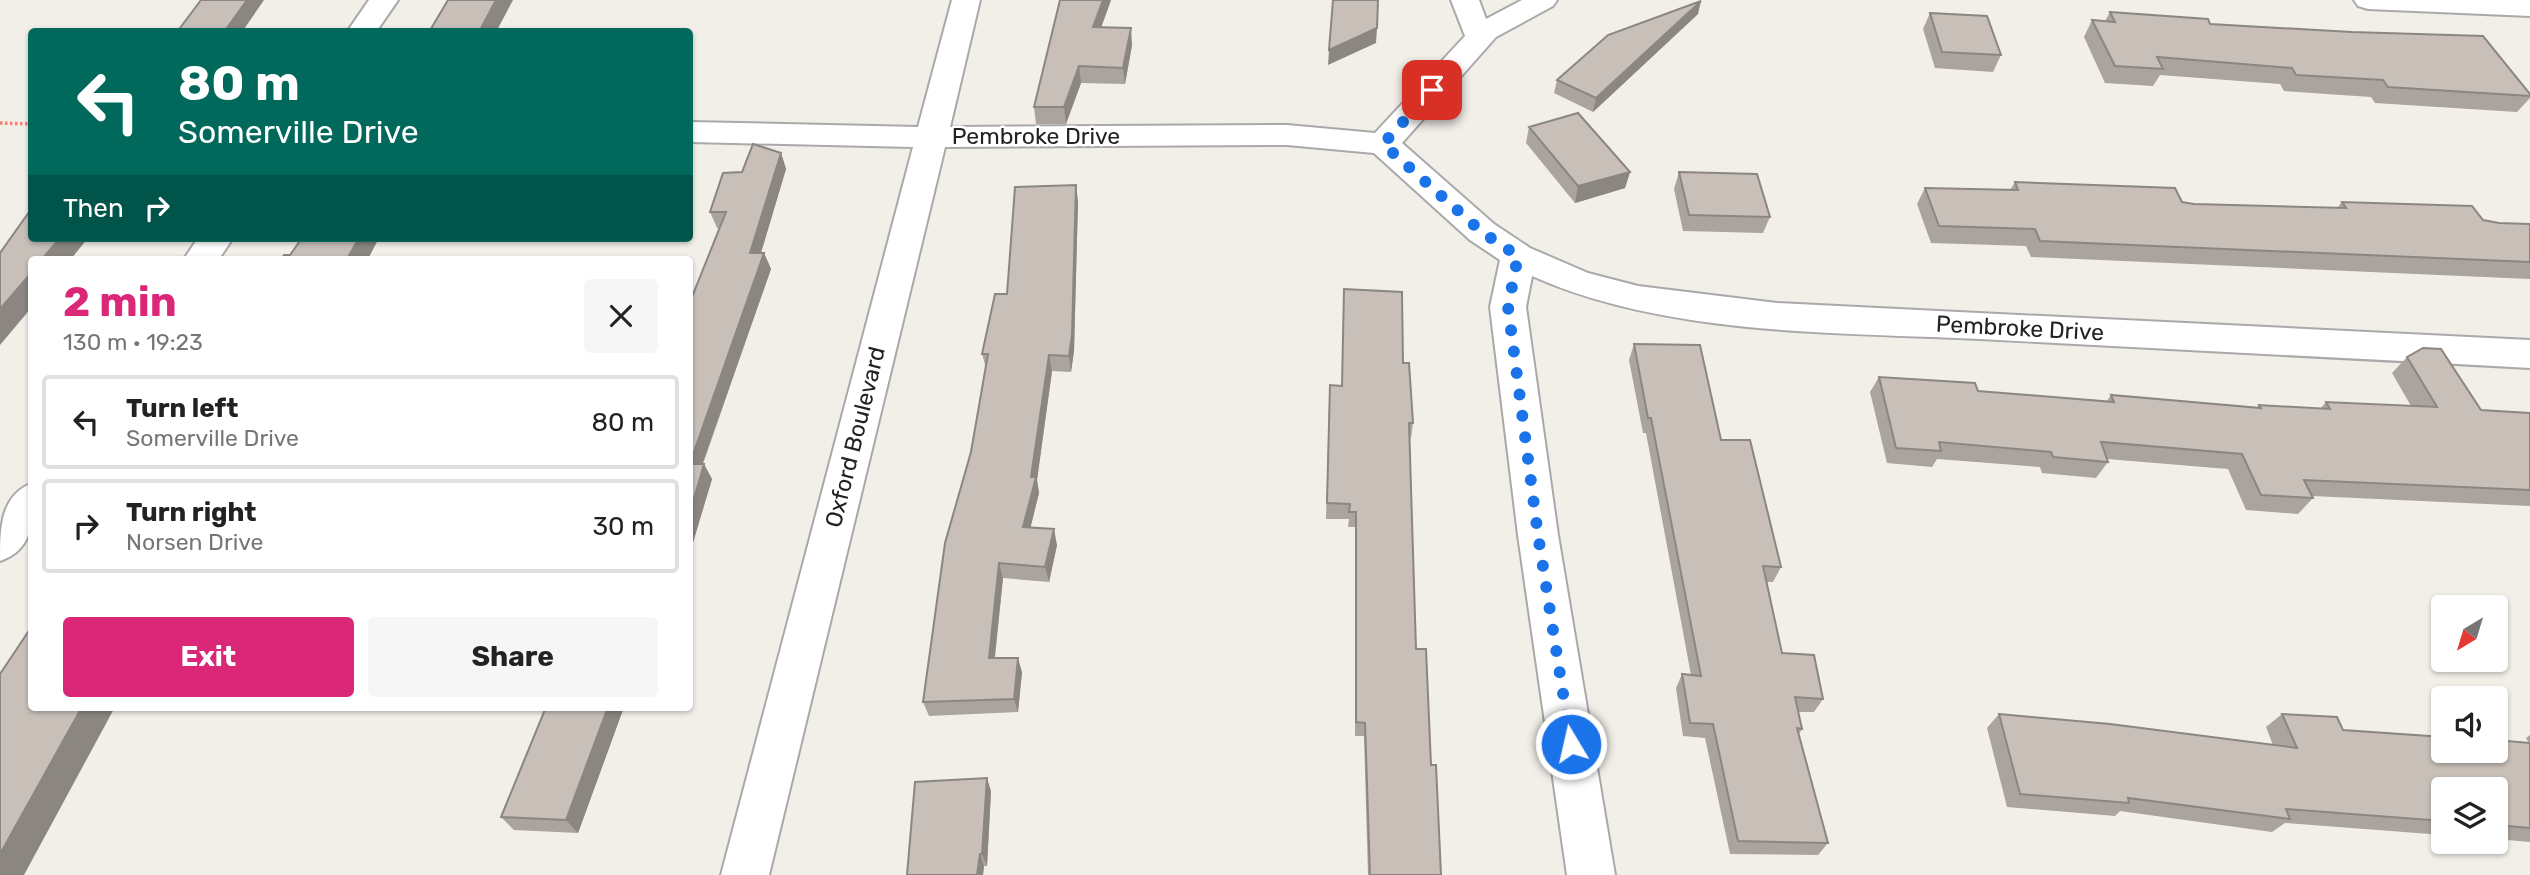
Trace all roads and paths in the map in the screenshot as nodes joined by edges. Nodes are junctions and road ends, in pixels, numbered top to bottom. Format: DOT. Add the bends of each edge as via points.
graph roads {
  1 [pos="384,0"];
  2 [pos="966,0"];
  3 [pos="1465,0"];
  4 [pos="1543,0"];
  5 [pos="2368,0"];
  6 [pos="2530,7"];
  7 [pos="364,28"];
  8 [pos="1480,37"];
  9 [pos="0,123"];
  10 [pos="28,124"];
  11 [pos="693,132"];
  12 [pos="931,136"];
  13 [pos="1383,144"];
  14 [pos="1518,256"];
  15 [pos="2530,354"];
  16 [pos="28,505"];
  17 [pos="0,544"];
  18 [pos="745,875"];
  19 [pos="1591,875"];
  1 -- 7 [label="street"];
  2 -- 12 [label="street, Oxford Boulevard"];
  3 -- 8 [label="street"];
  4 -- 8 [label="street"];
  5 -- 6 [label="street"];
  8 -- 13 [label="street"];
  9 -- 10 [label="path"];
  11 -- 12 [label="street, Pembroke Drive"];
  12 -- 13 [label="street, Pembroke Drive" via="1287,135"];
  12 -- 18 [label="street, Oxford Boulevard"];
  13 -- 14 [label="street, Pembroke Drive" via="1482,232"];
  14 -- 15 [label="street, Pembroke Drive" via="1577,282 1638,299 1777,316"];
  14 -- 19 [label="street" via="1508,307"];
  16 -- 17 [label="street"];
}
